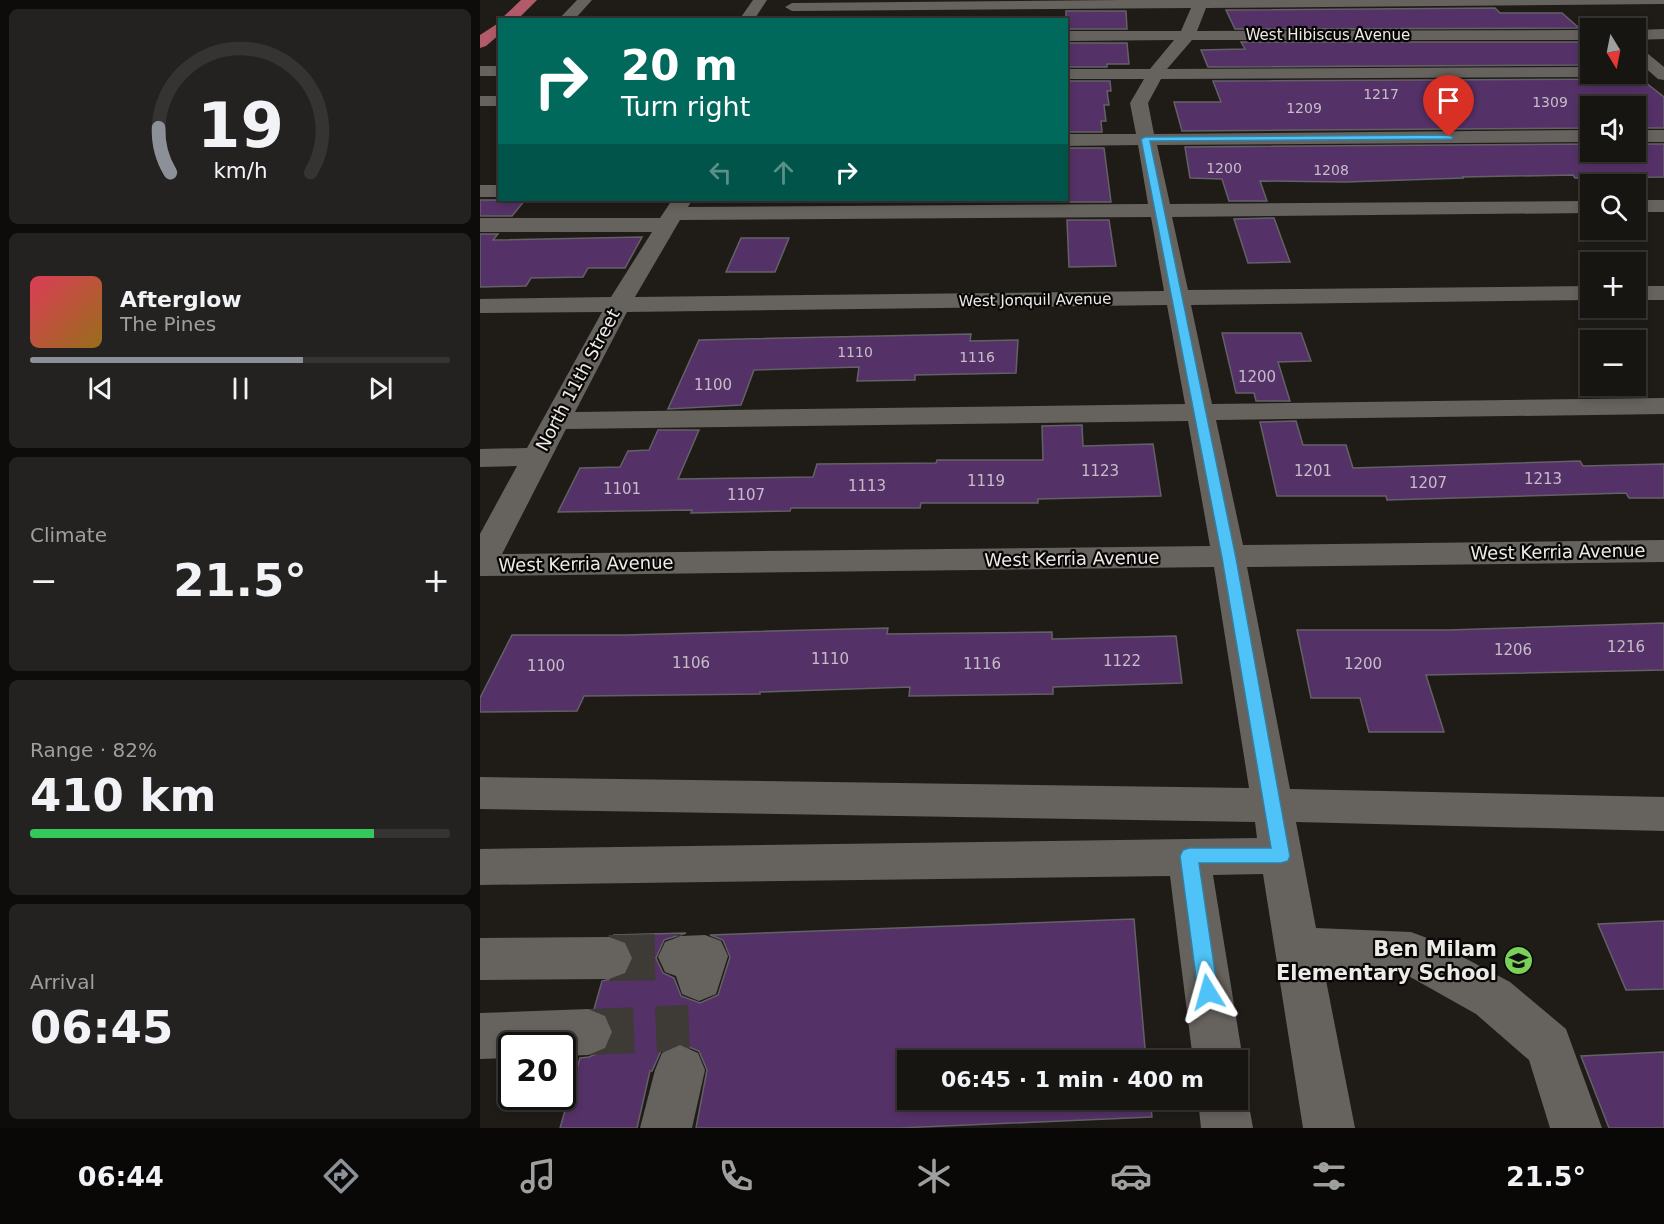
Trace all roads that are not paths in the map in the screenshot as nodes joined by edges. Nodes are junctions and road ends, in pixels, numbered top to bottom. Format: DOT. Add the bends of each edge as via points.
graph roads {
  1 [pos="530,0"];
  2 [pos="585,0"];
  3 [pos="760,0"];
  4 [pos="1664,0"];
  5 [pos="1574,1"];
  6 [pos="1202,2"];
  7 [pos="791,9"];
  8 [pos="1591,15"];
  9 [pos="509,18"];
  10 [pos="567,18"];
  11 [pos="747,18"];
  12 [pos="1664,34"];
  13 [pos="1580,35"];
  14 [pos="1646,35"];
  15 [pos="1070,36"];
  16 [pos="1187,36"];
  17 [pos="1646,60"];
  18 [pos="480,71"];
  19 [pos="498,71"];
  20 [pos="1580,72"];
  21 [pos="1646,72"];
  22 [pos="1155,73"];
  23 [pos="1662,73"];
  24 [pos="1068,74"];
  25 [pos="480,84"];
  26 [pos="498,84"];
  27 [pos="480,101"];
  28 [pos="498,101"];
  29 [pos="1580,136"];
  30 [pos="1646,136"];
  31 [pos="1664,136"];
  32 [pos="1145,139"];
  33 [pos="1068,140"];
  34 [pos="498,191"];
  35 [pos="480,192"];
  36 [pos="480,196"];
  37 [pos="498,196"];
  38 [pos="585,205"];
  39 [pos="1664,206"];
  40 [pos="1580,207"];
  41 [pos="1646,207"];
  42 [pos="1159,210"];
  43 [pos="674,213"];
  44 [pos="480,225"];
  45 [pos="570,225"];
  46 [pos="1664,292"];
  47 [pos="1580,293"];
  48 [pos="1646,293"];
  49 [pos="1176,298"];
  50 [pos="619,304"];
  51 [pos="480,306"];
  52 [pos="1664,406"];
  53 [pos="1200,412"];
  54 [pos="556,421"];
  55 [pos="537,457"];
  56 [pos="480,458"];
  57 [pos="493,517"];
  58 [pos="1664,551"];
  59 [pos="1229,558"];
  60 [pos="480,565"];
  61 [pos="480,793"];
  62 [pos="1273,805"];
  63 [pos="1664,814"];
  64 [pos="1189,856"];
  65 [pos="1281,856"];
  66 [pos="480,867"];
  67 [pos="1297,948"];
  68 [pos="609,958"];
  69 [pos="480,959"];
  70 [pos="588,1032"];
  71 [pos="480,1036"];
  72 [pos="1217,1050"];
  73 [pos="680,1070"];
  74 [pos="1224,1110"];
  75 [pos="666,1128"];
  76 [pos="1227,1128"];
  77 [pos="1329,1128"];
  78 [pos="1576,1128"];
  1 -- 9 [label="main road"];
  2 -- 10 [label="street"];
  3 -- 11 [label="street"];
  4 -- 5 [label="street"];
  5 -- 6 [label="street"];
  5 -- 8 [label="street"];
  6 -- 7 [label="street"];
  6 -- 16 [label="street"];
  12 -- 14 [label="street"];
  13 -- 16 [label="street, West Hibiscus Avenue"];
  15 -- 16 [label="street, West Hibiscus Avenue"];
  16 -- 22 [label="street"];
  17 -- 23 [label="street"];
  18 -- 19 [label="street"];
  20 -- 22 [label="street"];
  21 -- 23 [label="street"];
  22 -- 24 [label="street"];
  22 -- 32 [label="street" via="1139,103"];
  25 -- 26 [label="street"];
  27 -- 28 [label="street"];
  29 -- 32 [label="street"];
  30 -- 31 [label="street"];
  32 -- 33 [label="street"];
  32 -- 42 [label="street"];
  34 -- 35 [label="street"];
  36 -- 37 [label="street"];
  38 -- 45 [label="street"];
  39 -- 41 [label="street"];
  40 -- 42 [label="street"];
  42 -- 43 [label="street"];
  42 -- 49 [label="street"];
  43 -- 45 [label="street" via="619,216"];
  43 -- 50 [label="street, North 11th Street"];
  44 -- 45 [label="street"];
  46 -- 48 [label="street"];
  47 -- 49 [label="street, West Jonquil Avenue"];
  49 -- 50 [label="street, West Jonquil Avenue"];
  49 -- 53 [label="street"];
  50 -- 51 [label="street, West Jonquil Avenue"];
  50 -- 54 [label="street, North 11th Street"];
  52 -- 53 [label="street"];
  53 -- 54 [label="street"];
  53 -- 59 [label="street"];
  54 -- 55 [label="street, North 11th Street"];
  55 -- 56 [label="street"];
  55 -- 57 [label="street, North 11th Street"];
  57 -- 60 [label="street, North 11th Street"];
  58 -- 59 [label="street, West Kerria Avenue"];
  59 -- 60 [label="street, West Kerria Avenue"];
  59 -- 62 [label="street"];
  61 -- 62 [label="street"];
  62 -- 63 [label="street"];
  62 -- 65 [label="street"];
  64 -- 65 [label="street"];
  64 -- 66 [label="street"];
  64 -- 72 [label="street"];
  65 -- 67 [label="street"];
  67 -- 77 [label="street"];
  67 -- 78 [label="street" via="1411,953 1493,998 1549,1046"];
  68 -- 69 [label="street"];
  70 -- 71 [label="street"];
  73 -- 75 [label="street"];
  74 -- 76 [label="street"];
}
